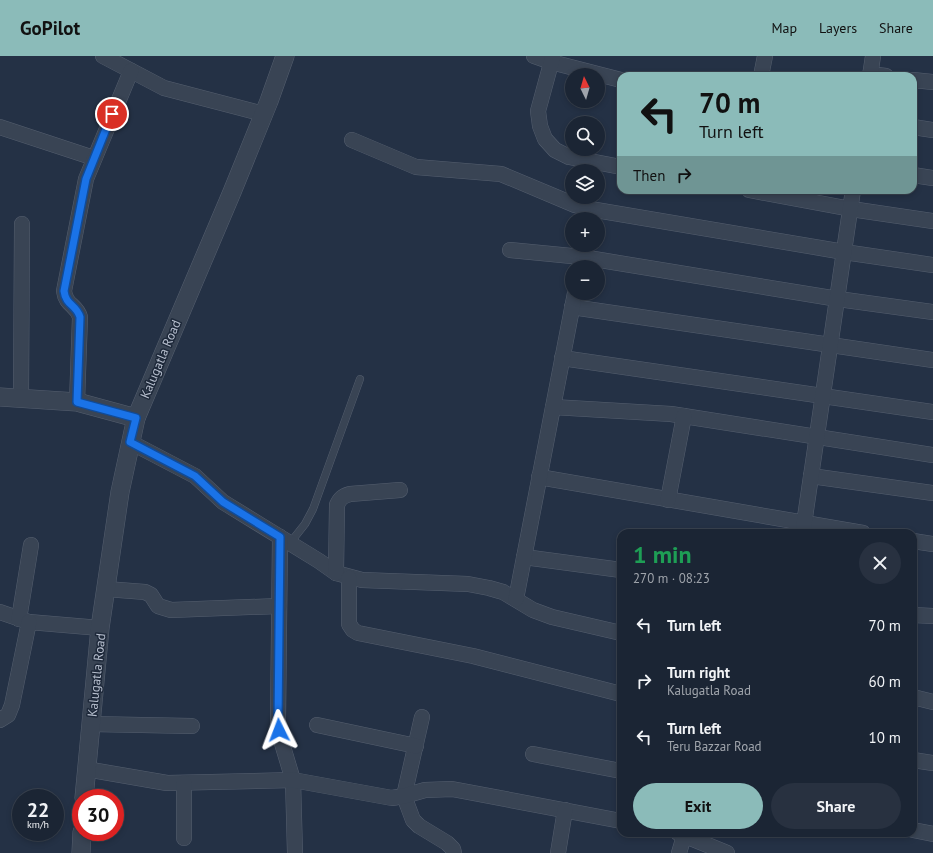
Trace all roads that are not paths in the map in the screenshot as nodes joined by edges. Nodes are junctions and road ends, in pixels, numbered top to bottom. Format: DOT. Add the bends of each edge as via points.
graph roads {
  1 [pos="103,56"];
  2 [pos="285,56"];
  3 [pos="534,56"];
  4 [pos="765,56"];
  5 [pos="873,56"];
  6 [pos="552,59"];
  7 [pos="131,71"];
  8 [pos="762,72"];
  9 [pos="870,72"];
  10 [pos="617,79"];
  11 [pos="917,80"];
  12 [pos="933,82"];
  13 [pos="264,114"];
  14 [pos="0,127"];
  15 [pos="917,128"];
  16 [pos="933,130"];
  17 [pos="352,140"];
  18 [pos="94,158"];
  19 [pos="617,166"];
  20 [pos="917,176"];
  21 [pos="933,178"];
  22 [pos="770,194"];
  23 [pos="852,194"];
  24 [pos="850,209"];
  25 [pos="586,212"];
  26 [pos="605,216"];
  27 [pos="933,221"];
  28 [pos="22,224"];
  29 [pos="510,250"];
  30 [pos="844,252"];
  31 [pos="582,256"];
  32 [pos="933,265"];
  33 [pos="838,299"];
  34 [pos="573,300"];
  35 [pos="933,312"];
  36 [pos="830,346"];
  37 [pos="562,358"];
  38 [pos="933,360"];
  39 [pos="360,379"];
  40 [pos="823,396"];
  41 [pos="0,397"];
  42 [pos="21,398"];
  43 [pos="77,402"];
  44 [pos="553,406"];
  45 [pos="933,412"];
  46 [pos="684,416"];
  47 [pos="136,418"];
  48 [pos="817,437"];
  49 [pos="130,442"];
  50 [pos="933,455"];
  51 [pos="811,476"];
  52 [pos="539,477"];
  53 [pos="400,490"];
  54 [pos="933,493"];
  55 [pos="668,500"];
  56 [pos="804,528"];
  57 [pos="816,529"];
  58 [pos="285,540"];
  59 [pos="917,542"];
  60 [pos="933,544"];
  61 [pos="30,545"];
  62 [pos="524,557"];
  63 [pos="617,569"];
  64 [pos="343,576"];
  65 [pos="106,589"];
  66 [pos="516,599"];
  67 [pos="279,606"];
  68 [pos="0,612"];
  69 [pos="917,614"];
  70 [pos="933,616"];
  71 [pos="24,621"];
  72 [pos="100,628"];
  73 [pos="617,632"];
  74 [pos="617,693"];
  75 [pos="917,698"];
  76 [pos="933,702"];
  77 [pos="422,717"];
  78 [pos="0,720"];
  79 [pos="91,724"];
  80 [pos="317,725"];
  81 [pos="192,726"];
  82 [pos="416,746"];
  83 [pos="534,754"];
  84 [pos="917,761"];
  85 [pos="933,763"];
  86 [pos="86,769"];
  87 [pos="617,770"];
  88 [pos="293,780"];
  89 [pos="184,783"];
  90 [pos="85,789"];
  91 [pos="404,796"];
  92 [pos="565,810"];
  93 [pos="617,820"];
  94 [pos="917,831"];
  95 [pos="933,834"];
  96 [pos="689,837"];
  97 [pos="692,837"];
  98 [pos="184,838"];
  99 [pos="81,841"];
  100 [pos="80,853"];
  101 [pos="295,853"];
  102 [pos="454,853"];
  103 [pos="558,853"];
  104 [pos="679,853"];
  105 [pos="727,853"];
  1 -- 7 [label="street"];
  2 -- 13 [label="street, Kalugatla Road"];
  3 -- 6 [label="street"];
  4 -- 8 [label="street"];
  5 -- 9 [label="street"];
  6 -- 10 [label="street"];
  6 -- 19 [label="street" via="538,111 545,139 556,150 569,157"];
  7 -- 13 [label="street" via="164,88"];
  7 -- 18 [label="street"];
  11 -- 12 [label="street"];
  13 -- 47 [label="street, Kalugatla Road"];
  14 -- 18 [label="street"];
  15 -- 16 [label="street"];
  17 -- 25 [label="street" via="416,167 501,174"];
  18 -- 43 [label="street" via="86,179 64,291 68,303 78,311 80,317"];
  20 -- 21 [label="street"];
  22 -- 24 [label="street"];
  23 -- 24 [label="street"];
  24 -- 27 [label="street"];
  24 -- 30 [label="street"];
  26 -- 30 [label="street"];
  28 -- 42 [label="street"];
  29 -- 31 [label="street"];
  30 -- 32 [label="street"];
  30 -- 33 [label="street"];
  31 -- 33 [label="street"];
  33 -- 35 [label="street"];
  33 -- 36 [label="street"];
  34 -- 36 [label="street"];
  34 -- 37 [label="street"];
  36 -- 38 [label="street"];
  36 -- 40 [label="street"];
  37 -- 40 [label="street"];
  37 -- 44 [label="street"];
  39 -- 58 [label="lane" via="313,509 305,524"];
  40 -- 45 [label="street"];
  40 -- 48 [label="street"];
  41 -- 42 [label="street"];
  42 -- 43 [label="street"];
  43 -- 47 [label="street"];
  44 -- 46 [label="street"];
  44 -- 52 [label="street"];
  46 -- 48 [label="street"];
  46 -- 55 [label="street"];
  47 -- 49 [label="street, Kalugatla Road"];
  48 -- 50 [label="street"];
  48 -- 51 [label="street"];
  49 -- 58 [label="street" via="195,476 223,502"];
  49 -- 65 [label="street, Kalugatla Road"];
  51 -- 54 [label="street"];
  51 -- 56 [label="street"];
  52 -- 55 [label="street"];
  52 -- 62 [label="street"];
  53 -- 64 [label="street" via="350,494 339,500 337,505"];
  55 -- 56 [label="street"];
  56 -- 57 [label="street"];
  58 -- 64 [label="street"];
  58 -- 67 [label="street"];
  59 -- 60 [label="street"];
  61 -- 71 [label="street"];
  62 -- 63 [label="street"];
  62 -- 66 [label="street"];
  64 -- 66 [label="street" via="362,580 468,584 503,592"];
  64 -- 74 [label="street" via="349,624 358,633 473,656"];
  65 -- 67 [label="street" via="145,592 151,595 158,606 171,610"];
  65 -- 72 [label="street, Kalugatla Road"];
  66 -- 73 [label="street" via="533,610 552,617"];
  67 -- 88 [label="street" via="278,721"];
  68 -- 71 [label="street"];
  69 -- 70 [label="street"];
  71 -- 72 [label="street"];
  71 -- 78 [label="street" via="12,705 8,715"];
  72 -- 79 [label="street, Kalugatla Road"];
  75 -- 76 [label="street"];
  77 -- 82 [label="street"];
  79 -- 81 [label="street"];
  79 -- 86 [label="street, Kalugatla Road"];
  80 -- 82 [label="street"];
  82 -- 91 [label="street"];
  83 -- 87 [label="street"];
  84 -- 85 [label="street"];
  86 -- 89 [label="street" via="152,782"];
  86 -- 90 [label="street, Kalugatla Road"];
  88 -- 89 [label="street"];
  88 -- 91 [label="street" via="381,797"];
  88 -- 101 [label="street"];
  89 -- 98 [label="street"];
  91 -- 92 [label="street" via="425,790 452,789"];
  91 -- 102 [label="street" via="413,820 447,843"];
  92 -- 93 [label="street"];
  92 -- 103 [label="street"];
  94 -- 95 [label="street"];
  96 -- 104 [label="street"];
  97 -- 105 [label="street"];
  99 -- 100 [label="street"];
}
